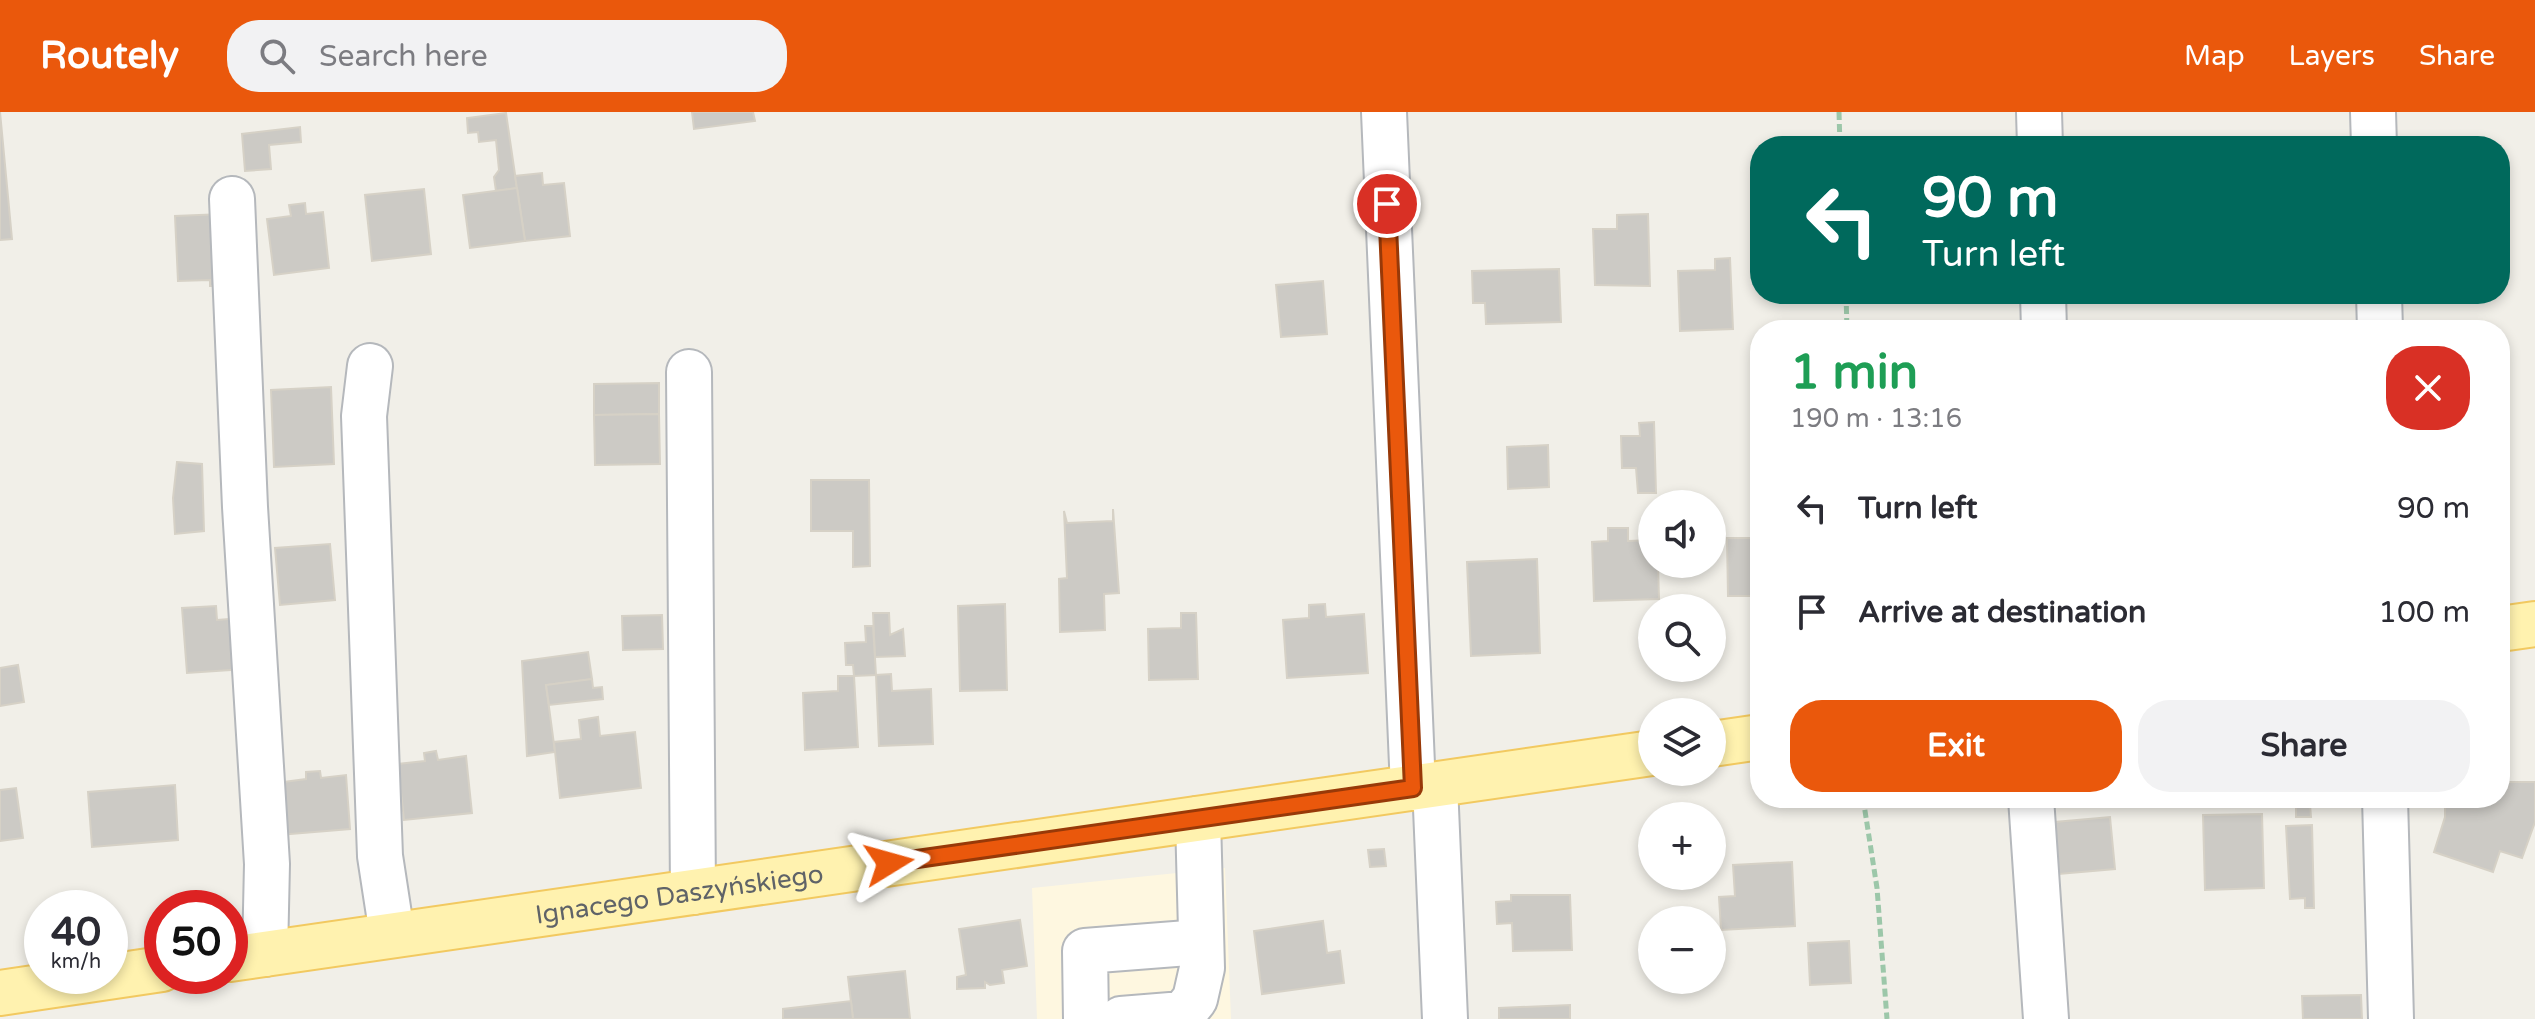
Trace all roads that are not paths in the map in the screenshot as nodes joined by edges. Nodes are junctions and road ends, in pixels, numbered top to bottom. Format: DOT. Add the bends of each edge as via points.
graph roads {
  1 [pos="1384,112"];
  2 [pos="2039,112"];
  3 [pos="2373,112"];
  4 [pos="2040,136"];
  5 [pos="2374,136"];
  6 [pos="232,199"];
  7 [pos="370,366"];
  8 [pos="689,372"];
  9 [pos="2535,624"];
  10 [pos="2510,628"];
  11 [pos="1750,738"];
  12 [pos="1726,742"];
  13 [pos="1638,755"];
  14 [pos="1424,786"];
  15 [pos="2032,808"];
  16 [pos="2385,808"];
  17 [pos="1198,819"];
  18 [pos="693,892"];
  19 [pos="392,934"];
  20 [pos="1201,942"];
  21 [pos="248,951"];
  22 [pos="248,956"];
  23 [pos="144,972"];
  24 [pos="0,993"];
  25 [pos="1086,1019"];
  26 [pos="1121,1019"];
  27 [pos="1445,1019"];
  28 [pos="2046,1019"];
  29 [pos="2391,1019"];
  1 -- 14 [label="street"];
  2 -- 4 [label="street"];
  3 -- 5 [label="street"];
  6 -- 21 [label="street" via="267,864"];
  7 -- 19 [label="street" via="364,416 380,841"];
  8 -- 18 [label="street"];
  9 -- 10 [label="main road"];
  11 -- 12 [label="main road"];
  13 -- 14 [label="main road, Ignacego Daszyńskiego"];
  14 -- 17 [label="main road, Ignacego Daszyńskiego"];
  14 -- 27 [label="street"];
  15 -- 28 [label="street"];
  16 -- 29 [label="street"];
  17 -- 18 [label="main road, Ignacego Daszyńskiego"];
  17 -- 20 [label="street"];
  18 -- 19 [label="main road, Ignacego Daszyńskiego"];
  19 -- 22 [label="main road, Ignacego Daszyńskiego"];
  20 -- 25 [label="street" via="1085,951"];
  20 -- 26 [label="street" via="1195,999 1183,1014"];
  23 -- 24 [label="main road"];
}
